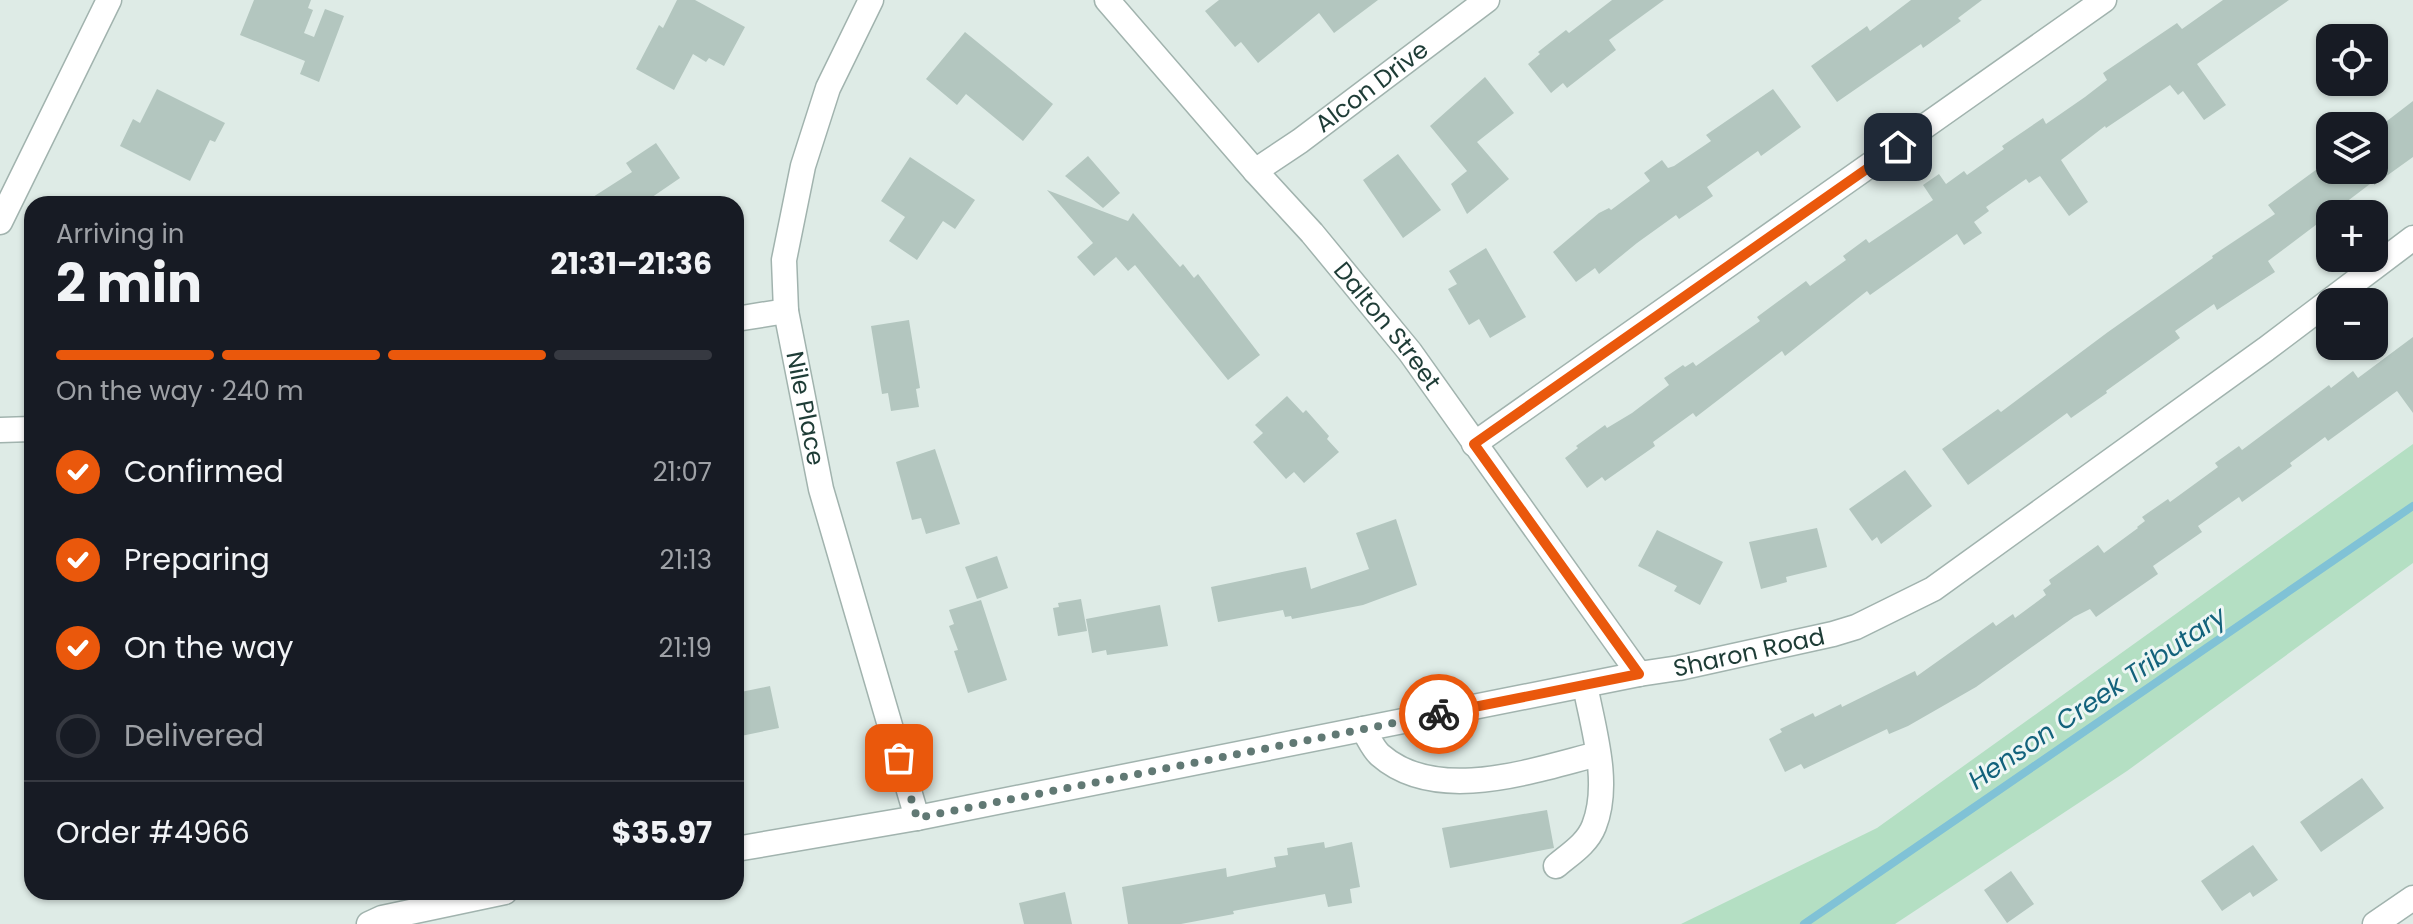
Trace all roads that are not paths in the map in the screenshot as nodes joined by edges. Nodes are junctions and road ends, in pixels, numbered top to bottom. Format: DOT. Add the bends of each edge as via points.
graph roads {
  1 [pos="109,0"];
  2 [pos="871,0"];
  3 [pos="1107,0"];
  4 [pos="1487,0"];
  5 [pos="2104,0"];
  6 [pos="1255,171"];
  7 [pos="0,222"];
  8 [pos="2413,238"];
  9 [pos="786,311"];
  10 [pos="744,318"];
  11 [pos="24,429"];
  12 [pos="0,430"];
  13 [pos="1474,444"];
  14 [pos="1639,674"];
  15 [pos="1585,685"];
  16 [pos="1363,729"];
  17 [pos="1598,754"];
  18 [pos="917,818"];
  19 [pos="744,848"];
  20 [pos="1556,866"];
  21 [pos="467,900"];
  22 [pos="2408,910"];
  23 [pos="369,924"];
  24 [pos="2375,924"];
  1 -- 7 [label="street"];
  2 -- 9 [label="street, Nile Place" via="828,88 803,166 784,260"];
  3 -- 6 [label="street, Dalton Street"];
  4 -- 6 [label="street, Alcon Drive"];
  5 -- 13 [label="street"];
  6 -- 13 [label="street, Dalton Street" via="1410,352"];
  8 -- 14 [label="street, Sharon Road" via="1933,589 1833,634"];
  9 -- 10 [label="street"];
  9 -- 18 [label="street, Nile Place" via="821,489"];
  11 -- 12 [label="street"];
  13 -- 14 [label="street, Dalton Street"];
  14 -- 15 [label="street, Sharon Road"];
  15 -- 16 [label="street, Sharon Road"];
  15 -- 17 [label="street"];
  16 -- 17 [label="street" via="1378,753 1394,765 1444,779 1474,782"];
  16 -- 18 [label="street, Sharon Road"];
  17 -- 20 [label="street" via="1600,795 1594,826 1582,845"];
  18 -- 19 [label="street, Sharon Road"];
  21 -- 23 [label="street"];
  22 -- 24 [label="street"];
}
